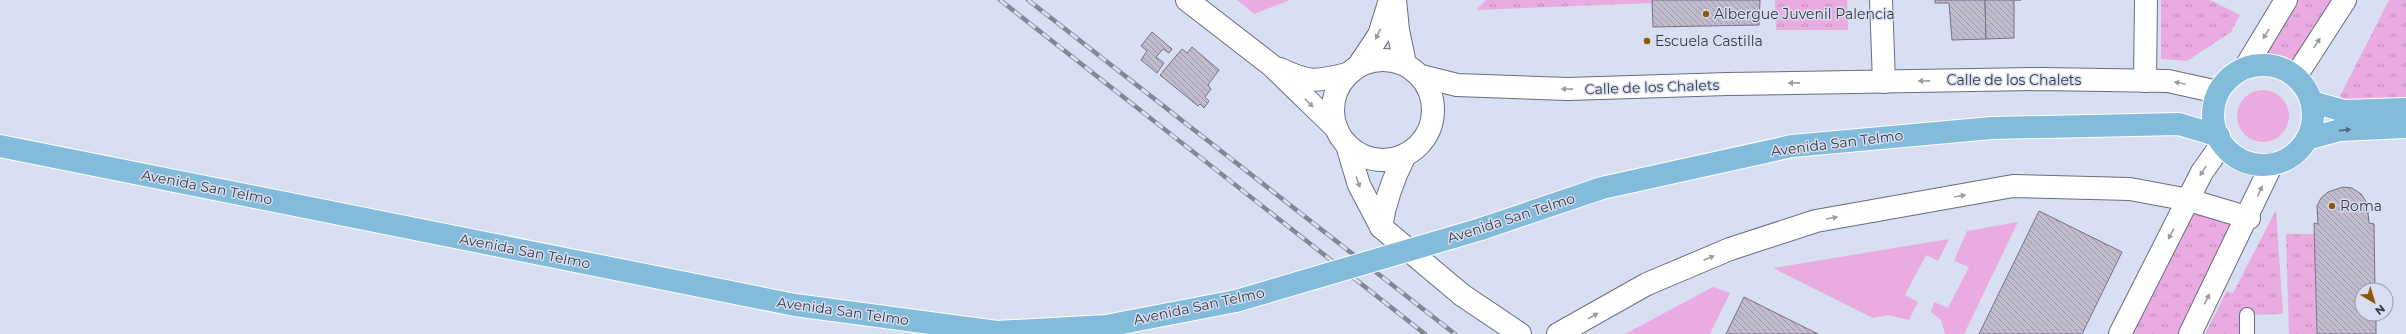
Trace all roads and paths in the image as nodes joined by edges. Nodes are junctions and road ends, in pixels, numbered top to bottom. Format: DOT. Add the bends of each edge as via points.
graph roads {
  1 [pos="1188,0"];
  2 [pos="1390,0"];
  3 [pos="1395,0"];
  4 [pos="1881,0"];
  5 [pos="2146,0"];
  6 [pos="2286,0"];
  7 [pos="2345,0"];
  8 [pos="1271,65"];
  9 [pos="2246,68"];
  10 [pos="1353,70"];
  11 [pos="1413,70"];
  12 [pos="2296,76"];
  13 [pos="2145,81"];
  14 [pos="1884,82"];
  15 [pos="2216,99"];
  16 [pos="2312,102"];
  17 [pos="2406,109"];
  18 [pos="2179,124"];
  19 [pos="2406,127"];
  20 [pos="1342,137"];
  21 [pos="2220,140"];
  22 [pos="2307,140"];
  23 [pos="0,146"];
  24 [pos="1405,155"];
  25 [pos="2272,164"];
  26 [pos="2189,200"];
  27 [pos="2248,218"];
  28 [pos="1381,227"];
  29 [pos="2247,315"];
  30 [pos="1520,334"];
  31 [pos="1558,334"];
  32 [pos="2120,334"];
  33 [pos="2190,334"];
  34 [pos="2247,334"];
  1 -- 8 [label="street"];
  2 -- 10 [label="street, one-way" via="1379,34"];
  3 -- 11 [label="street"];
  4 -- 14 [label="street"];
  5 -- 13 [label="street"];
  6 -- 9 [label="street, one-way"];
  12 -- 7 [label="street, one-way"];
  8 -- 10 [label="street" via="1299,78 1320,82"];
  8 -- 20 [label="street, one-way"];
  9 -- 12 [label="main road" via="2258,64 2272,65"];
  9 -- 15 [label="main road" via="2225,81"];
  10 -- 11 [label="street" via="1373,60 1390,59"];
  10 -- 20 [label="street" via="1335,96 1333,113"];
  14 -- 11 [label="street, Calle de los Chalets, one-way" via="1568,89 1457,85"];
  11 -- 24 [label="street" via="1430,90 1434,106 1432,123 1422,143"];
  12 -- 16 [label="main road" via="2306,88"];
  13 -- 14 [label="street, Calle de los Chalets, one-way"];
  15 -- 13 [label="street, Calle de los Chalets, one-way" via="2168,81"];
  15 -- 18 [label="main road, Avenida San Telmo"];
  15 -- 21 [label="main road" via="2214,124"];
  16 -- 17 [label="main road" via="2344,111"];
  16 -- 22 [label="main road" via="2313,122"];
  18 -- 21 [label="main road, Avenida San Telmo"];
  18 -- 23 [label="main road, Avenida San Telmo, bridge" via="1992,128 1792,146 1602,188 1482,229 1236,301 1106,326 997,332 795,305"];
  22 -- 19 [label="main road, one-way" via="2340,130"];
  20 -- 24 [label="street" via="1354,152 1374,159 1386,160"];
  20 -- 28 [label="street, one-way" via="1359,185"];
  21 -- 25 [label="main road" via="2243,161"];
  21 -- 26 [label="street, one-way"];
  22 -- 25 [label="main road" via="2288,159"];
  24 -- 28 [label="street" via="1392,180"];
  27 -- 25 [label="street, one-way"];
  26 -- 27 [label="street"];
  31 -- 26 [label="street, one-way" via="1647,284 1730,249 1816,221 2013,186 2130,189"];
  26 -- 32 [label="street, one-way"];
  33 -- 27 [label="street, one-way"];
  28 -- 30 [label="street" via="1462,296"];
  29 -- 34 [label="lane"];
}
